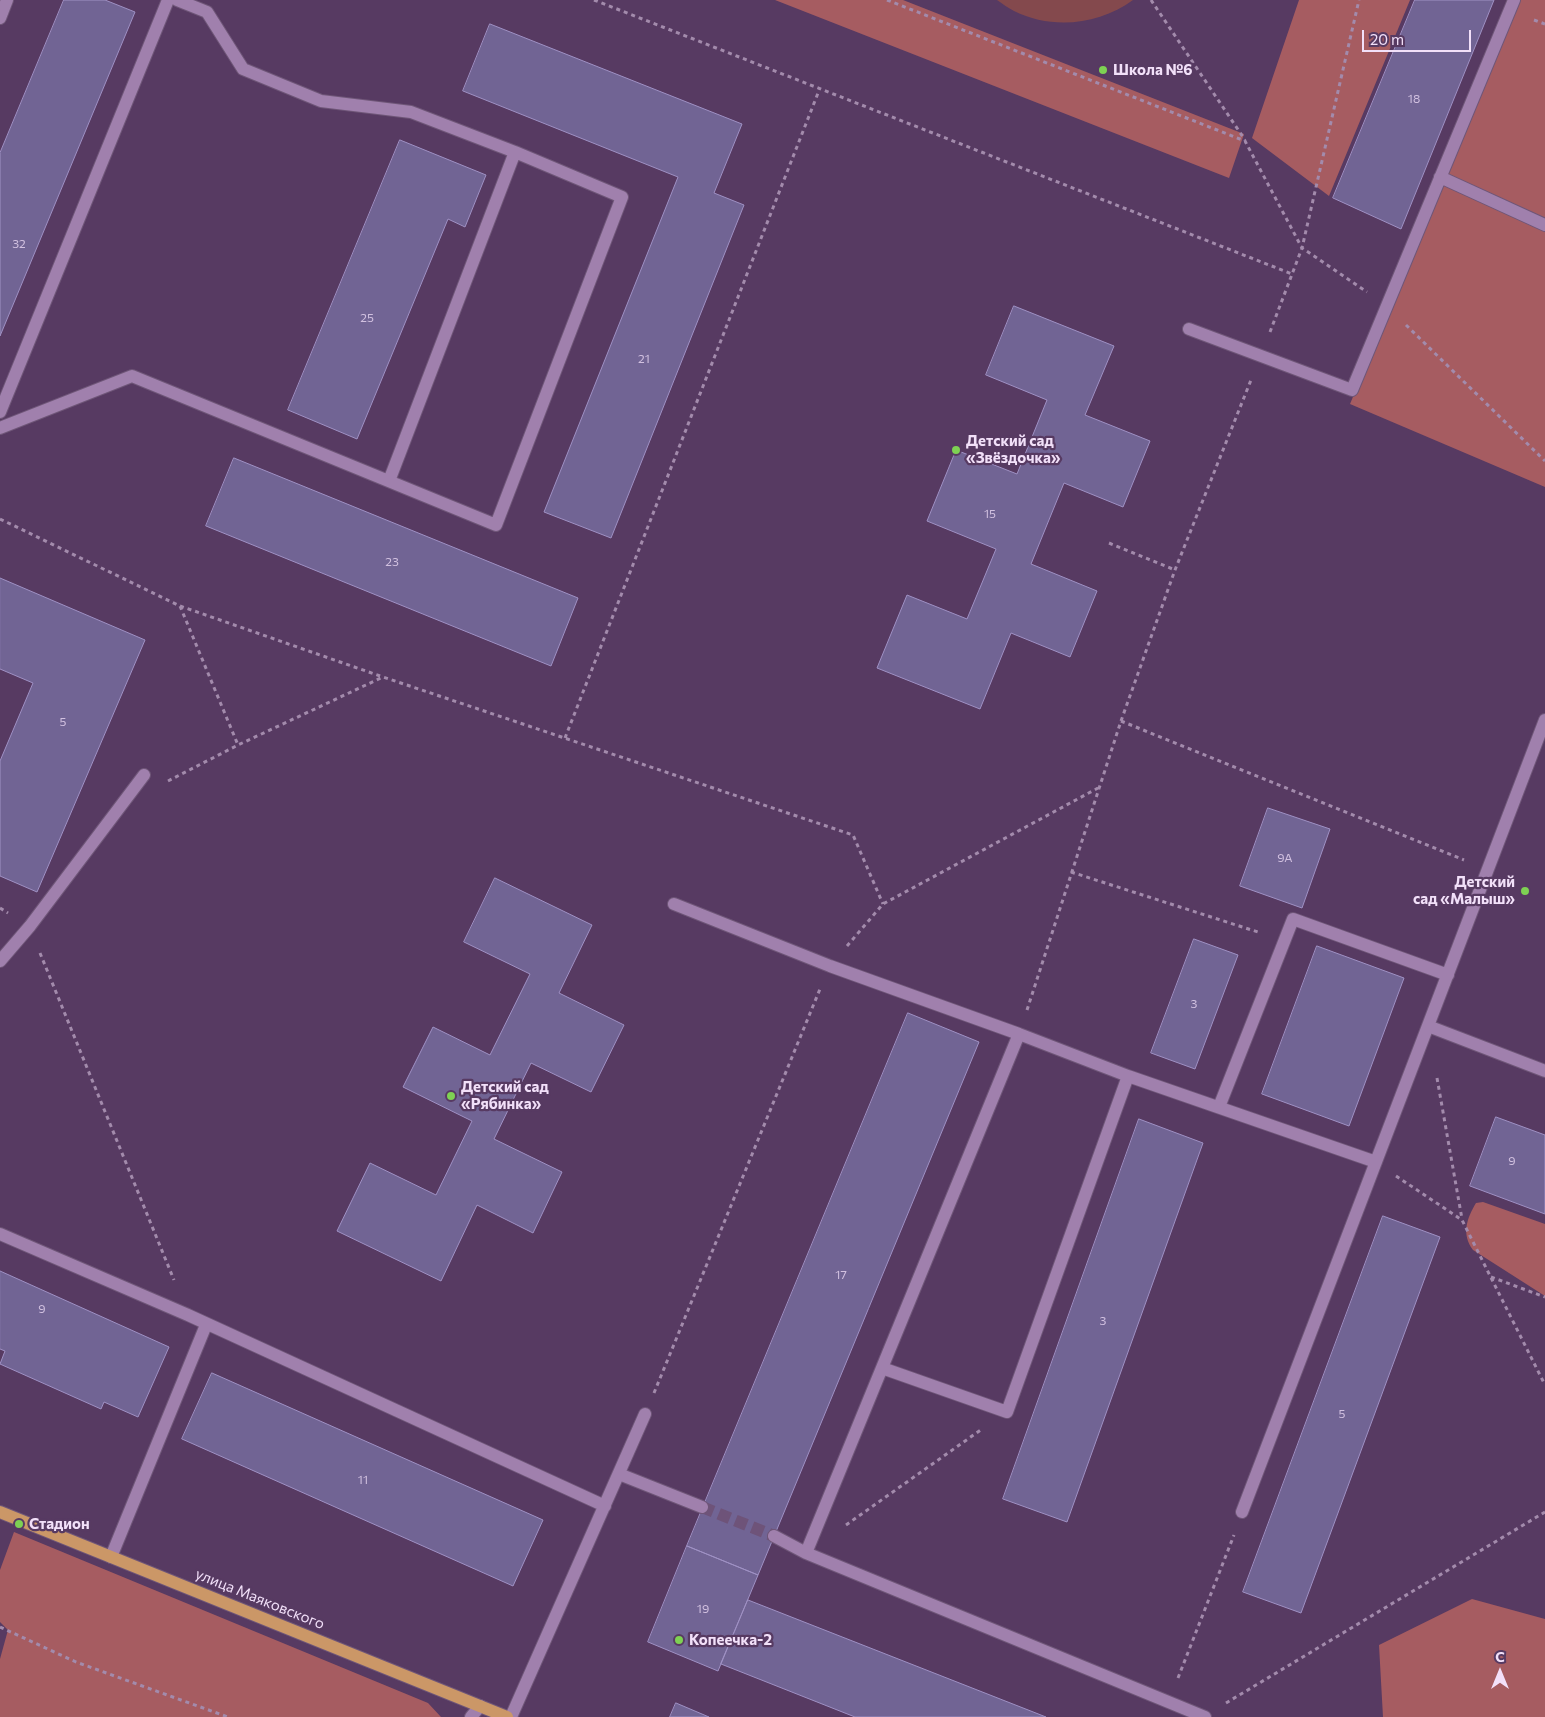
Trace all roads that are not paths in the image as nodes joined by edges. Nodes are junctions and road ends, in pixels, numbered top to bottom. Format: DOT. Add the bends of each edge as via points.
graph roads {
  1 [pos="8,0"];
  2 [pos="168,0"];
  3 [pos="177,0"];
  4 [pos="1514,0"];
  5 [pos="0,18"];
  6 [pos="515,152"];
  7 [pos="1440,177"];
  8 [pos="1545,225"];
  9 [pos="1189,329"];
  10 [pos="0,412"];
  11 [pos="0,428"];
  12 [pos="389,481"];
  13 [pos="1545,720"];
  14 [pos="144,775"];
  15 [pos="674,904"];
  16 [pos="0,961"];
  17 [pos="1448,975"];
  18 [pos="1428,1026"];
  19 [pos="1019,1034"];
  20 [pos="1545,1071"];
  21 [pos="1128,1076"];
  22 [pos="1219,1107"];
  23 [pos="1376,1162"];
  24 [pos="0,1234"];
  25 [pos="206,1325"];
  26 [pos="882,1368"];
  27 [pos="645,1414"];
  28 [pos="619,1474"];
  29 [pos="605,1506"];
  30 [pos="702,1507"];
  31 [pos="0,1512"];
  32 [pos="1242,1512"];
  33 [pos="774,1536"];
  34 [pos="806,1554"];
  35 [pos="111,1556"];
  36 [pos="480,1706"];
  37 [pos="471,1717"];
  38 [pos="507,1717"];
  39 [pos="512,1717"];
  40 [pos="1204,1717"];
  1 -- 5 [label="lane"];
  2 -- 10 [label="lane"];
  3 -- 6 [label="lane" via="207,12 243,70 321,101 412,112"];
  4 -- 7 [label="lane"];
  6 -- 12 [label="lane"];
  6 -- 12 [label="lane" via="622,197 496,525"];
  7 -- 8 [label="lane"];
  7 -- 9 [label="lane" via="1352,390"];
  11 -- 12 [label="lane" via="132,376"];
  13 -- 17 [label="lane"];
  14 -- 16 [label="lane"];
  15 -- 19 [label="lane" via="830,966"];
  17 -- 18 [label="lane"];
  17 -- 22 [label="lane" via="1293,919"];
  18 -- 20 [label="lane"];
  18 -- 23 [label="lane"];
  19 -- 21 [label="lane"];
  19 -- 26 [label="lane"];
  21 -- 22 [label="lane"];
  21 -- 26 [label="lane" via="1007,1412"];
  22 -- 23 [label="lane"];
  23 -- 32 [label="lane"];
  24 -- 25 [label="lane"];
  25 -- 29 [label="lane"];
  25 -- 35 [label="lane"];
  26 -- 34 [label="lane"];
  27 -- 28 [label="lane"];
  28 -- 29 [label="lane"];
  28 -- 30 [label="lane"];
  29 -- 39 [label="lane"];
  31 -- 35 [label="main road, улица Маяковского"];
  33 -- 34 [label="lane"];
  34 -- 40 [label="lane"];
  35 -- 36 [label="main road, улица Маяковского"];
  36 -- 37 [label="lane"];
  36 -- 38 [label="main road, улица Маяковского"];
}
